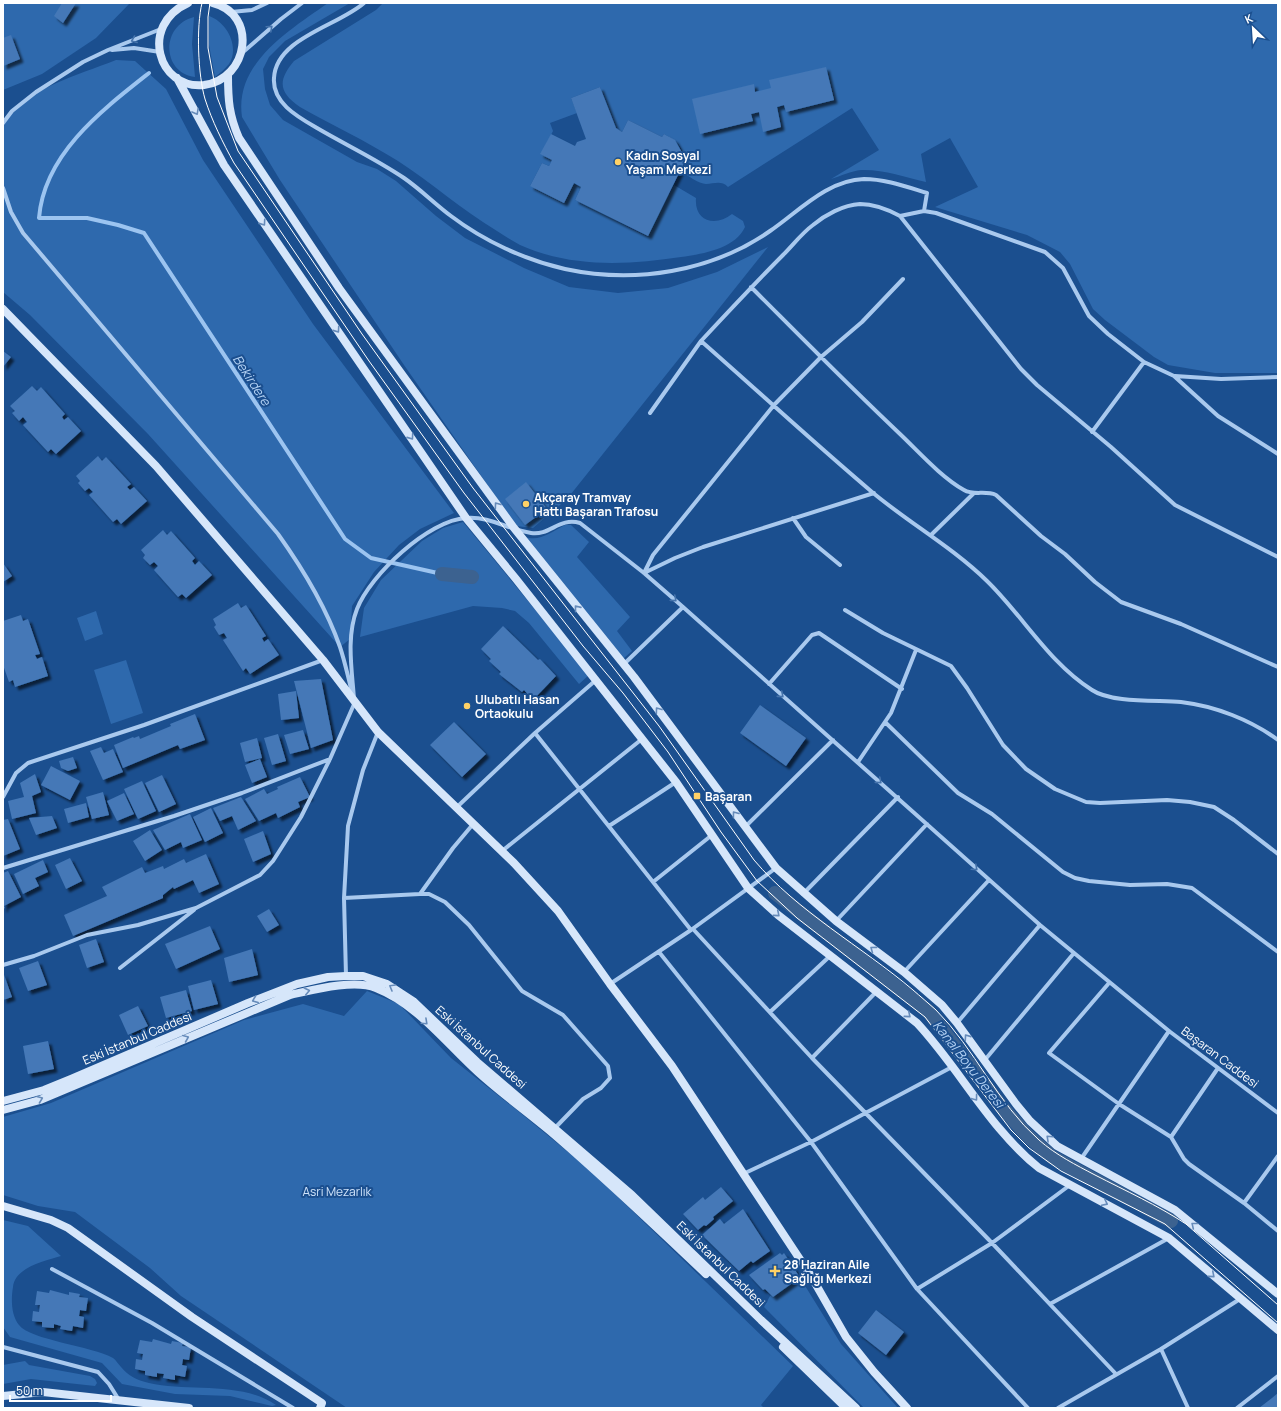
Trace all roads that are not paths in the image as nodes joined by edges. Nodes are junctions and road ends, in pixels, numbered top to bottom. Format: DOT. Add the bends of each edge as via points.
graph roads {
  1 [pos="171,3"];
  2 [pos="188,3"];
  3 [pos="213,3"];
  4 [pos="267,3"];
  5 [pos="302,3"];
  6 [pos="364,3"];
  7 [pos="230,12"];
  8 [pos="167,17"];
  9 [pos="161,29"];
  10 [pos="108,50"];
  11 [pos="160,52"];
  12 [pos="241,54"];
  13 [pos="228,75"];
  14 [pos="177,78"];
  15 [pos="3,123"];
  16 [pos="3,188"];
  17 [pos="924,211"];
  18 [pos="900,216"];
  19 [pos="903,279"];
  20 [pos="751,287"];
  21 [pos="3,309"];
  22 [pos="701,341"];
  23 [pos="821,358"];
  24 [pos="1144,362"];
  25 [pos="1174,376"];
  26 [pos="1278,377"];
  27 [pos="774,405"];
  28 [pos="650,413"];
  29 [pos="1092,432"];
  30 [pos="1278,454"];
  31 [pos="874,493"];
  32 [pos="974,493"];
  33 [pos="466,518"];
  34 [pos="793,518"];
  35 [pos="514,528"];
  36 [pos="931,535"];
  37 [pos="1278,557"];
  38 [pos="840,565"];
  39 [pos="644,573"];
  40 [pos="684,607"];
  41 [pos="845,610"];
  42 [pos="916,650"];
  43 [pos="323,660"];
  44 [pos="624,664"];
  45 [pos="1278,667"];
  46 [pos="596,680"];
  47 [pos="769,684"];
  48 [pos="902,689"];
  49 [pos="355,702"];
  50 [pos="886,722"];
  51 [pos="378,732"];
  52 [pos="535,733"];
  53 [pos="643,739"];
  54 [pos="833,740"];
  55 [pos="1278,740"];
  56 [pos="330,759"];
  57 [pos="858,762"];
  58 [pos="676,782"];
  59 [pos="580,789"];
  60 [pos="3,797"];
  61 [pos="898,797"];
  62 [pos="457,807"];
  63 [pos="474,823"];
  64 [pos="927,824"];
  65 [pos="609,826"];
  66 [pos="745,828"];
  67 [pos="712,835"];
  68 [pos="502,851"];
  69 [pos="1278,854"];
  70 [pos="3,868"];
  71 [pos="776,868"];
  72 [pos="989,880"];
  73 [pos="653,882"];
  74 [pos="748,888"];
  75 [pos="420,894"];
  76 [pos="803,894"];
  77 [pos="344,898"];
  78 [pos="196,908"];
  79 [pos="836,921"];
  80 [pos="1040,925"];
  81 [pos="692,930"];
  82 [pos="659,952"];
  83 [pos="1278,952"];
  84 [pos="1074,953"];
  85 [pos="830,956"];
  86 [pos="3,965"];
  87 [pos="120,968"];
  88 [pos="904,972"];
  89 [pos="346,976"];
  90 [pos="1109,983"];
  91 [pos="610,984"];
  92 [pos="878,991"];
  93 [pos="770,1012"];
  94 [pos="957,1023"];
  95 [pos="1169,1032"];
  96 [pos="812,1058"];
  97 [pos="984,1061"];
  98 [pos="952,1066"];
  99 [pos="1218,1068"];
  100 [pos="3,1101"];
  101 [pos="1119,1104"];
  102 [pos="3,1110"];
  103 [pos="866,1112"];
  104 [pos="1278,1114"];
  105 [pos="552,1130"];
  106 [pos="1171,1137"];
  107 [pos="811,1142"];
  108 [pos="1278,1156"];
  109 [pos="1081,1159"];
  110 [pos="742,1174"];
  111 [pos="1070,1185"];
  112 [pos="1244,1204"];
  113 [pos="3,1206"];
  114 [pos="1278,1231"];
  115 [pos="1169,1238"];
  116 [pos="992,1243"];
  117 [pos="52,1268"];
  118 [pos="917,1289"];
  119 [pos="1278,1294"];
  120 [pos="1240,1299"];
  121 [pos="1050,1304"];
  122 [pos="1278,1330"];
  123 [pos="3,1347"];
  124 [pos="1161,1349"];
  125 [pos="1116,1374"];
  126 [pos="1278,1376"];
  127 [pos="3,1396"];
  128 [pos="119,1401"];
  129 [pos="324,1406"];
  130 [pos="189,1408"];
  131 [pos="293,1408"];
  132 [pos="846,1408"];
  133 [pos="856,1408"];
  134 [pos="907,1408"];
  135 [pos="1028,1408"];
  136 [pos="1058,1408"];
  137 [pos="1188,1408"];
  138 [pos="1237,1408"];
  1 -- 8 [label="main road"];
  2 -- 8 [label="main road"];
  3 -- 7 [label="main road"];
  4 -- 7 [label="street" via="252,10"];
  12 -- 5 [label="street, one-way"];
  6 -- 17 [label="street" via="292,46 281,56 274,69 277,96 287,108 315,127 382,164 453,217 509,250 564,269 600,274 629,275 681,270 728,256 751,244 835,186 863,179 889,182 927,193"];
  7 -- 12 [label="main road" via="243,37"];
  8 -- 9 [label="main road"];
  9 -- 10 [label="street, one-way"];
  9 -- 11 [label="main road" via="158,43"];
  10 -- 11 [label="street" via="134,48"];
  10 -- 15 [label="street" via="83,62 36,92 12,111"];
  11 -- 14 [label="main road" via="167,69"];
  12 -- 13 [label="main road"];
  13 -- 14 [label="main road" via="216,82 203,85 190,84"];
  35 -- 13 [label="main road, one-way" via="339,288 239,138 228,104"];
  14 -- 33 [label="main road, one-way" via="224,165"];
  16 -- 49 [label="street" via="11,212 23,233 278,534 298,561 340,647"];
  17 -- 18 [label="street"];
  17 -- 24 [label="street" via="1046,252 1063,268 1089,316"];
  18 -- 20 [label="street" via="874,205 859,204 827,215 813,225"];
  18 -- 29 [label="street" via="1021,369 1036,385"];
  19 -- 23 [label="street" via="862,322"];
  20 -- 22 [label="street"];
  20 -- 23 [label="street"];
  21 -- 43 [label="main road" via="156,466"];
  22 -- 27 [label="street"];
  22 -- 28 [label="street"];
  23 -- 27 [label="street"];
  23 -- 32 [label="street" via="933,465 963,490"];
  24 -- 25 [label="street"];
  24 -- 29 [label="street"];
  25 -- 26 [label="street" via="1221,379"];
  25 -- 30 [label="street" via="1218,416"];
  27 -- 31 [label="street"];
  27 -- 39 [label="street" via="653,555"];
  29 -- 37 [label="street" via="1176,505"];
  31 -- 34 [label="street"];
  31 -- 36 [label="street"];
  32 -- 36 [label="street"];
  32 -- 45 [label="street" via="990,492 996,495 1121,602 1181,624"];
  33 -- 35 [label="street, Başaran Caddesi" via="483,519"];
  33 -- 46 [label="main road"];
  33 -- 49 [label="street, Başaran Caddesi" via="437,527 403,552 379,576 357,608 350,639"];
  34 -- 38 [label="street" via="806,537"];
  34 -- 39 [label="street" via="675,558"];
  35 -- 39 [label="street, Başaran Caddesi" via="542,533 564,522 580,523"];
  44 -- 35 [label="main road, one-way"];
  36 -- 55 [label="street" via="986,581 1039,642 1094,692 1120,698 1197,704 1243,720"];
  39 -- 40 [label="street, Başaran Caddesi, one-way"];
  40 -- 44 [label="street"];
  40 -- 47 [label="street, Başaran Caddesi"];
  41 -- 42 [label="street"];
  42 -- 48 [label="street"];
  42 -- 69 [label="street" via="951,666 1003,745 1026,769 1055,789 1093,803 1167,800 1214,807"];
  43 -- 49 [label="main road"];
  43 -- 60 [label="street" via="144,725 28,763 16,773"];
  66 -- 44 [label="main road, one-way"];
  46 -- 52 [label="street"];
  46 -- 53 [label="main road"];
  47 -- 48 [label="street" via="812,635 819,633"];
  47 -- 54 [label="street, Başaran Caddesi, one-way"];
  48 -- 50 [label="street"];
  49 -- 51 [label="main road"];
  49 -- 56 [label="street"];
  50 -- 57 [label="street"];
  50 -- 83 [label="street" via="958,793 992,814 1063,872 1089,881 1130,886 1167,884 1192,888"];
  51 -- 62 [label="main road"];
  51 -- 77 [label="street" via="363,770 348,826"];
  52 -- 59 [label="street"];
  52 -- 62 [label="street"];
  53 -- 58 [label="main road"];
  53 -- 59 [label="street"];
  54 -- 57 [label="street, Başaran Caddesi"];
  54 -- 66 [label="street"];
  56 -- 70 [label="street" via="182,813"];
  56 -- 78 [label="street" via="301,817 269,867 246,883"];
  57 -- 61 [label="street, Başaran Caddesi, one-way"];
  58 -- 65 [label="street"];
  58 -- 67 [label="main road"];
  59 -- 65 [label="street"];
  59 -- 68 [label="street"];
  61 -- 64 [label="street, Başaran Caddesi"];
  61 -- 76 [label="street"];
  62 -- 63 [label="main road"];
  63 -- 68 [label="main road"];
  63 -- 75 [label="street"];
  64 -- 72 [label="street, Başaran Caddesi, one-way"];
  64 -- 79 [label="street"];
  65 -- 73 [label="street"];
  66 -- 71 [label="main road"];
  67 -- 73 [label="street"];
  67 -- 74 [label="main road"];
  68 -- 91 [label="main road" via="558,912"];
  71 -- 74 [label="street"];
  71 -- 76 [label="main road"];
  72 -- 80 [label="street, Başaran Caddesi"];
  72 -- 88 [label="street"];
  73 -- 81 [label="street"];
  74 -- 81 [label="street"];
  74 -- 85 [label="main road, one-way"];
  75 -- 77 [label="street"];
  75 -- 105 [label="street" via="437,897 458,913 522,990 563,1015 608,1066 610,1078 606,1083 583,1099"];
  76 -- 79 [label="main road"];
  77 -- 89 [label="street"];
  78 -- 86 [label="street" via="138,925 87,935"];
  78 -- 87 [label="street"];
  88 -- 79 [label="main road, one-way"];
  80 -- 84 [label="street, Başaran Caddesi"];
  80 -- 94 [label="street"];
  81 -- 82 [label="street"];
  81 -- 93 [label="street"];
  82 -- 91 [label="street"];
  82 -- 107 [label="street"];
  84 -- 90 [label="street, Başaran Caddesi"];
  84 -- 97 [label="street"];
  85 -- 92 [label="main road"];
  85 -- 93 [label="street"];
  88 -- 94 [label="main road" via="942,1005"];
  89 -- 100 [label="main road, Eski İstanbul Caddesi, one-way" via="328,977 287,988 71,1080"];
  105 -- 89 [label="main road, Eski İstanbul Caddesi, one-way" via="413,1001 398,990 375,979"];
  90 -- 95 [label="street, Başaran Caddesi"];
  90 -- 101 [label="street" via="1049,1053"];
  91 -- 110 [label="main road" via="672,1066"];
  92 -- 96 [label="street"];
  92 -- 98 [label="main road, one-way" via="917,1023"];
  93 -- 96 [label="street"];
  97 -- 94 [label="main road, one-way"];
  95 -- 99 [label="street, Başaran Caddesi"];
  95 -- 101 [label="street"];
  96 -- 103 [label="street"];
  109 -- 97 [label="main road, one-way" via="1057,1146 1030,1121"];
  98 -- 103 [label="street"];
  98 -- 111 [label="main road, one-way" via="990,1118 1023,1155 1039,1168"];
  99 -- 104 [label="street, Başaran Caddesi"];
  99 -- 106 [label="street"];
  101 -- 106 [label="street"];
  101 -- 109 [label="street"];
  102 -- 105 [label="main road, Eski İstanbul Caddesi, one-way" via="40,1100 290,995 347,985 374,987 401,1000 478,1072"];
  103 -- 107 [label="street"];
  103 -- 116 [label="street"];
  105 -- 132 [label="main road, Eski İstanbul Caddesi"];
  105 -- 133 [label="main road, Eski İstanbul Caddesi" via="653,1214 760,1320"];
  106 -- 112 [label="street" via="1189,1164"];
  107 -- 110 [label="street"];
  107 -- 118 [label="street"];
  108 -- 112 [label="street"];
  119 -- 109 [label="main road, one-way" via="1175,1210"];
  110 -- 134 [label="main road" via="811,1276 846,1337"];
  111 -- 115 [label="main road, one-way"];
  111 -- 116 [label="street"];
  112 -- 114 [label="street"];
  113 -- 129 [label="main road" via="51,1220 68,1228 192,1317"];
  115 -- 120 [label="main road, one-way"];
  115 -- 121 [label="street"];
  116 -- 118 [label="street"];
  116 -- 121 [label="street"];
  117 -- 131 [label="street" via="152,1323"];
  118 -- 135 [label="street"];
  120 -- 122 [label="main road"];
  120 -- 124 [label="street"];
  121 -- 125 [label="street"];
  123 -- 128 [label="street" via="98,1372"];
  124 -- 125 [label="street"];
  124 -- 137 [label="street"];
  125 -- 136 [label="street"];
  126 -- 138 [label="street"];
  127 -- 128 [label="main road" via="43,1392"];
  128 -- 130 [label="main road"];
}
